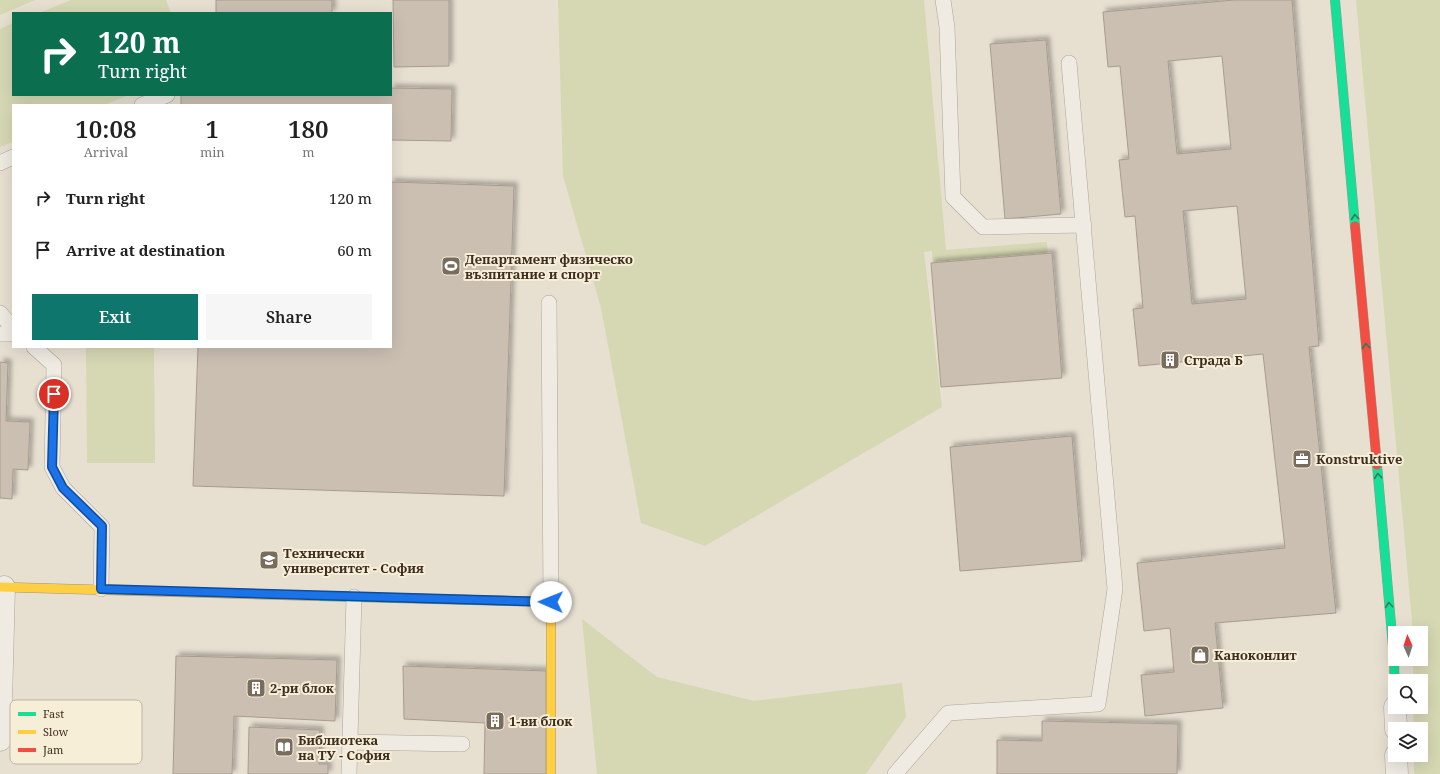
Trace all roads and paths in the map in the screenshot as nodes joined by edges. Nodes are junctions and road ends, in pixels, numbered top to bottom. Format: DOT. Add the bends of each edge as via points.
graph roads {
  1 [pos="943,0"];
  2 [pos="1335,0"];
  3 [pos="1069,63"];
  4 [pos="165,96"];
  5 [pos="145,104"];
  6 [pos="12,157"];
  7 [pos="0,163"];
  8 [pos="1084,225"];
  9 [pos="549,303"];
  10 [pos="0,313"];
  11 [pos="12,327"];
  12 [pos="0,334"];
  13 [pos="12,334"];
  14 [pos="35,348"];
  15 [pos="2,587"];
  16 [pos="101,589"];
  17 [pos="354,597"];
  18 [pos="551,602"];
  19 [pos="1394,674"];
  20 [pos="0,740"];
  21 [pos="350,742"];
  22 [pos="462,744"];
  23 [pos="1396,762"];
  24 [pos="349,774"];
  25 [pos="552,774"];
  26 [pos="895,774"];
  27 [pos="1397,774"];
  1 -- 8 [label="lane" via="947,28 952,196 983,227"];
  19 -- 2 [label="street, one-way"];
  3 -- 8 [label="lane"];
  4 -- 5 [label="lane"];
  6 -- 7 [label="lane"];
  8 -- 26 [label="lane" via="1115,589 1098,704 948,713"];
  9 -- 18 [label="lane"];
  10 -- 11 [label="lane"];
  12 -- 13 [label="lane"];
  14 -- 16 [label="lane" via="54,365 52,467 63,488 102,526"];
  15 -- 16 [label="street"];
  15 -- 20 [label="street"];
  16 -- 17 [label="street"];
  17 -- 18 [label="street"];
  17 -- 21 [label="lane"];
  18 -- 25 [label="street"];
  21 -- 22 [label="lane"];
  21 -- 24 [label="lane"];
  23 -- 27 [label="street"];
}
